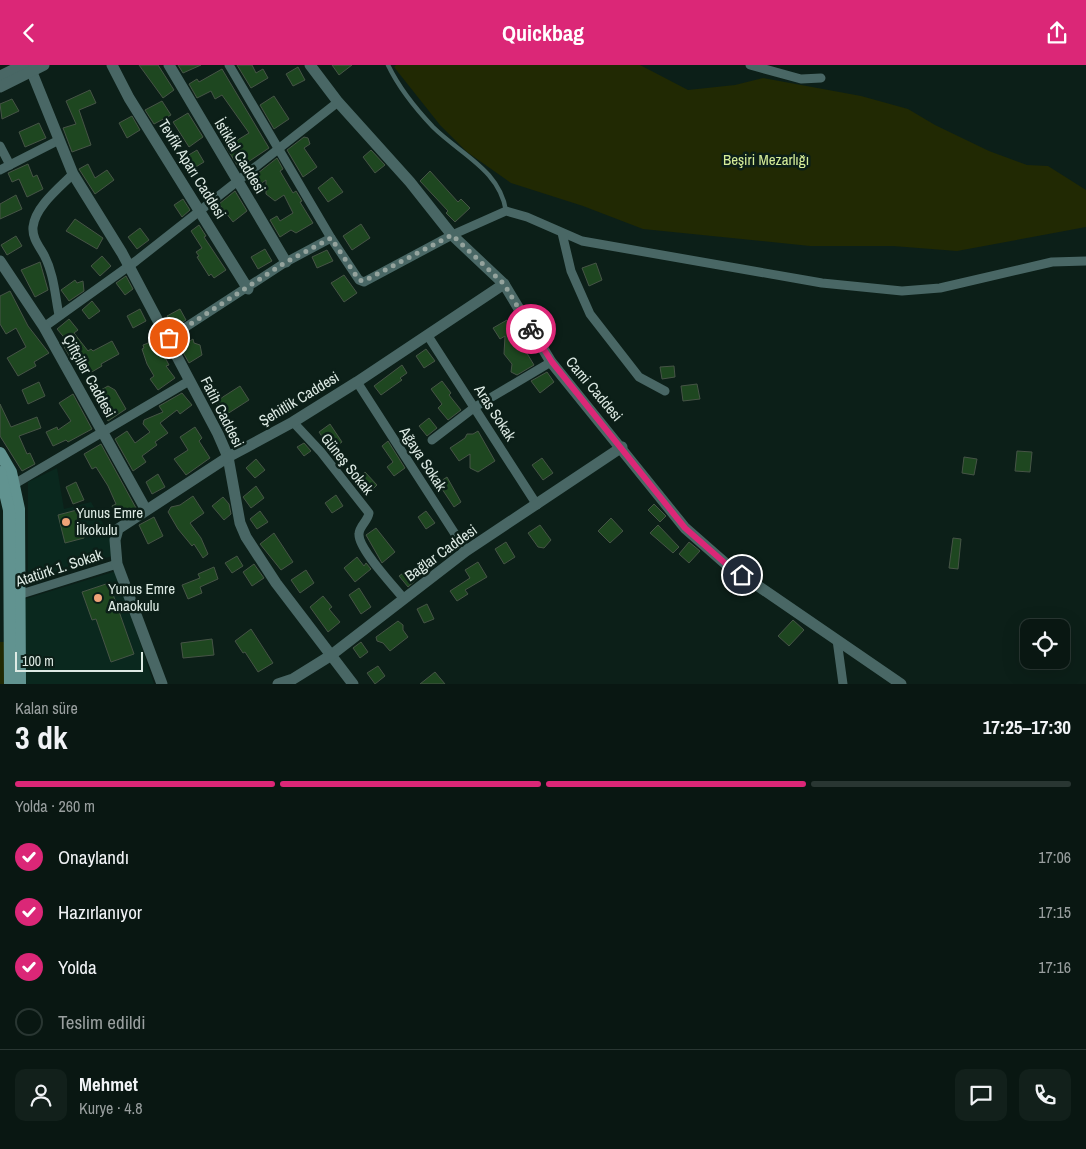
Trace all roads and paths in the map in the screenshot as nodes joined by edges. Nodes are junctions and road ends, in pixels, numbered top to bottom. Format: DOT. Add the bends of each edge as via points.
graph roads {
  1 [pos="44,65"];
  2 [pos="112,65"];
  3 [pos="169,65"];
  4 [pos="229,65"];
  5 [pos="310,65"];
  6 [pos="388,65"];
  7 [pos="750,65"];
  8 [pos="28,67"];
  9 [pos="0,76"];
  10 [pos="820,78"];
  11 [pos="0,87"];
  12 [pos="338,102"];
  13 [pos="59,140"];
  14 [pos="0,145"];
  15 [pos="280,149"];
  16 [pos="10,165"];
  17 [pos="0,170"];
  18 [pos="73,175"];
  19 [pos="237,181"];
  20 [pos="201,211"];
  21 [pos="506,211"];
  22 [pos="562,233"];
  23 [pos="452,235"];
  24 [pos="331,238"];
  25 [pos="0,261"];
  26 [pos="1086,261"];
  27 [pos="286,262"];
  28 [pos="128,267"];
  29 [pos="504,284"];
  30 [pos="248,289"];
  31 [pos="59,315"];
  32 [pos="44,327"];
  33 [pos="428,336"];
  34 [pos="169,338"];
  35 [pos="552,362"];
  36 [pos="189,381"];
  37 [pos="358,382"];
  38 [pos="665,391"];
  39 [pos="475,407"];
  40 [pos="293,422"];
  41 [pos="103,432"];
  42 [pos="432,441"];
  43 [pos="622,447"];
  44 [pos="0,453"];
  45 [pos="228,457"];
  46 [pos="0,472"];
  47 [pos="6,489"];
  48 [pos="537,505"];
  49 [pos="146,510"];
  50 [pos="466,551"];
  51 [pos="117,564"];
  52 [pos="14,596"];
  53 [pos="404,599"];
  54 [pos="837,640"];
  55 [pos="330,656"];
  56 [pos="10,684"];
  57 [pos="20,684"];
  58 [pos="162,684"];
  59 [pos="278,684"];
  60 [pos="353,684"];
  61 [pos="843,684"];
  62 [pos="901,684"];
  1 -- 8 [label="street"];
  2 -- 20 [label="street, Tevfik Aparı Caddesi" via="129,98"];
  3 -- 19 [label="street, İstiklal Caddesi"];
  4 -- 15 [label="street"];
  5 -- 12 [label="street, Cami Caddesi"];
  6 -- 21 [label="lane" via="406,95 433,126 490,174 501,191"];
  7 -- 10 [label="street" via="801,79"];
  8 -- 9 [label="street"];
  8 -- 11 [label="street"];
  8 -- 13 [label="street, Fatih Caddesi"];
  12 -- 15 [label="street"];
  12 -- 23 [label="street, Cami Caddesi"];
  13 -- 16 [label="street"];
  13 -- 18 [label="street, Fatih Caddesi"];
  14 -- 16 [label="street"];
  15 -- 19 [label="street"];
  15 -- 24 [label="street"];
  16 -- 17 [label="street"];
  18 -- 28 [label="street, Fatih Caddesi"];
  18 -- 31 [label="street" via="37,215 33,227 35,240 45,256 54,282"];
  19 -- 20 [label="street"];
  19 -- 27 [label="street, İstiklal Caddesi"];
  20 -- 28 [label="street"];
  20 -- 30 [label="street, Tevfik Aparı Caddesi"];
  21 -- 22 [label="street"];
  21 -- 23 [label="street"];
  22 -- 26 [label="street" via="582,241 687,260 822,283 902,291 940,287 1052,262"];
  22 -- 38 [label="street" via="571,271 590,314 639,377"];
  23 -- 24 [label="street" via="364,281 359,280"];
  23 -- 29 [label="street, Cami Caddesi"];
  24 -- 27 [label="street"];
  25 -- 32 [label="street, Çiftçiler Caddesi"];
  27 -- 30 [label="street"];
  28 -- 31 [label="street"];
  28 -- 34 [label="street, Fatih Caddesi"];
  29 -- 33 [label="street, Şehitlik Caddesi"];
  29 -- 35 [label="street, Cami Caddesi"];
  30 -- 34 [label="street"];
  31 -- 32 [label="street"];
  32 -- 41 [label="street, Çiftçiler Caddesi"];
  33 -- 37 [label="street, Şehitlik Caddesi"];
  33 -- 39 [label="street, Aras Sokak"];
  34 -- 36 [label="street, Fatih Caddesi"];
  35 -- 39 [label="street"];
  35 -- 43 [label="street, Cami Caddesi"];
  36 -- 41 [label="street"];
  36 -- 45 [label="street, Fatih Caddesi"];
  37 -- 40 [label="street, Şehitlik Caddesi"];
  37 -- 50 [label="street, Ağaya Sokak"];
  39 -- 42 [label="street"];
  39 -- 48 [label="street, Aras Sokak"];
  40 -- 45 [label="street, Şehitlik Caddesi"];
  40 -- 53 [label="street, Güneş Sokak" via="369,513 358,531 359,539"];
  41 -- 47 [label="street"];
  41 -- 49 [label="street, Çiftçiler Caddesi"];
  43 -- 48 [label="street, Bağlar Caddesi"];
  43 -- 54 [label="street, Cami Caddesi" via="685,528 726,564"];
  44 -- 47 [label="main road" via="11,472"];
  45 -- 49 [label="street, Şehitlik Caddesi"];
  45 -- 55 [label="street, Fatih Caddesi" via="240,523 246,537"];
  46 -- 47 [label="main road"];
  47 -- 52 [label="main road" via="19,509"];
  48 -- 50 [label="street, Bağlar Caddesi"];
  49 -- 51 [label="street, Şehitlik Caddesi" via="118,529 115,540"];
  50 -- 53 [label="street, Bağlar Caddesi"];
  51 -- 52 [label="street, Atatürk 1. Sokak"];
  51 -- 58 [label="street, Şehitlik Caddesi"];
  52 -- 56 [label="main road"];
  52 -- 57 [label="main road"];
  53 -- 55 [label="street, Bağlar Caddesi"];
  54 -- 61 [label="street"];
  54 -- 62 [label="street, Cami Caddesi"];
  55 -- 59 [label="street, Bağlar Caddesi" via="294,679"];
  55 -- 60 [label="street, Fatih Caddesi"];
}
